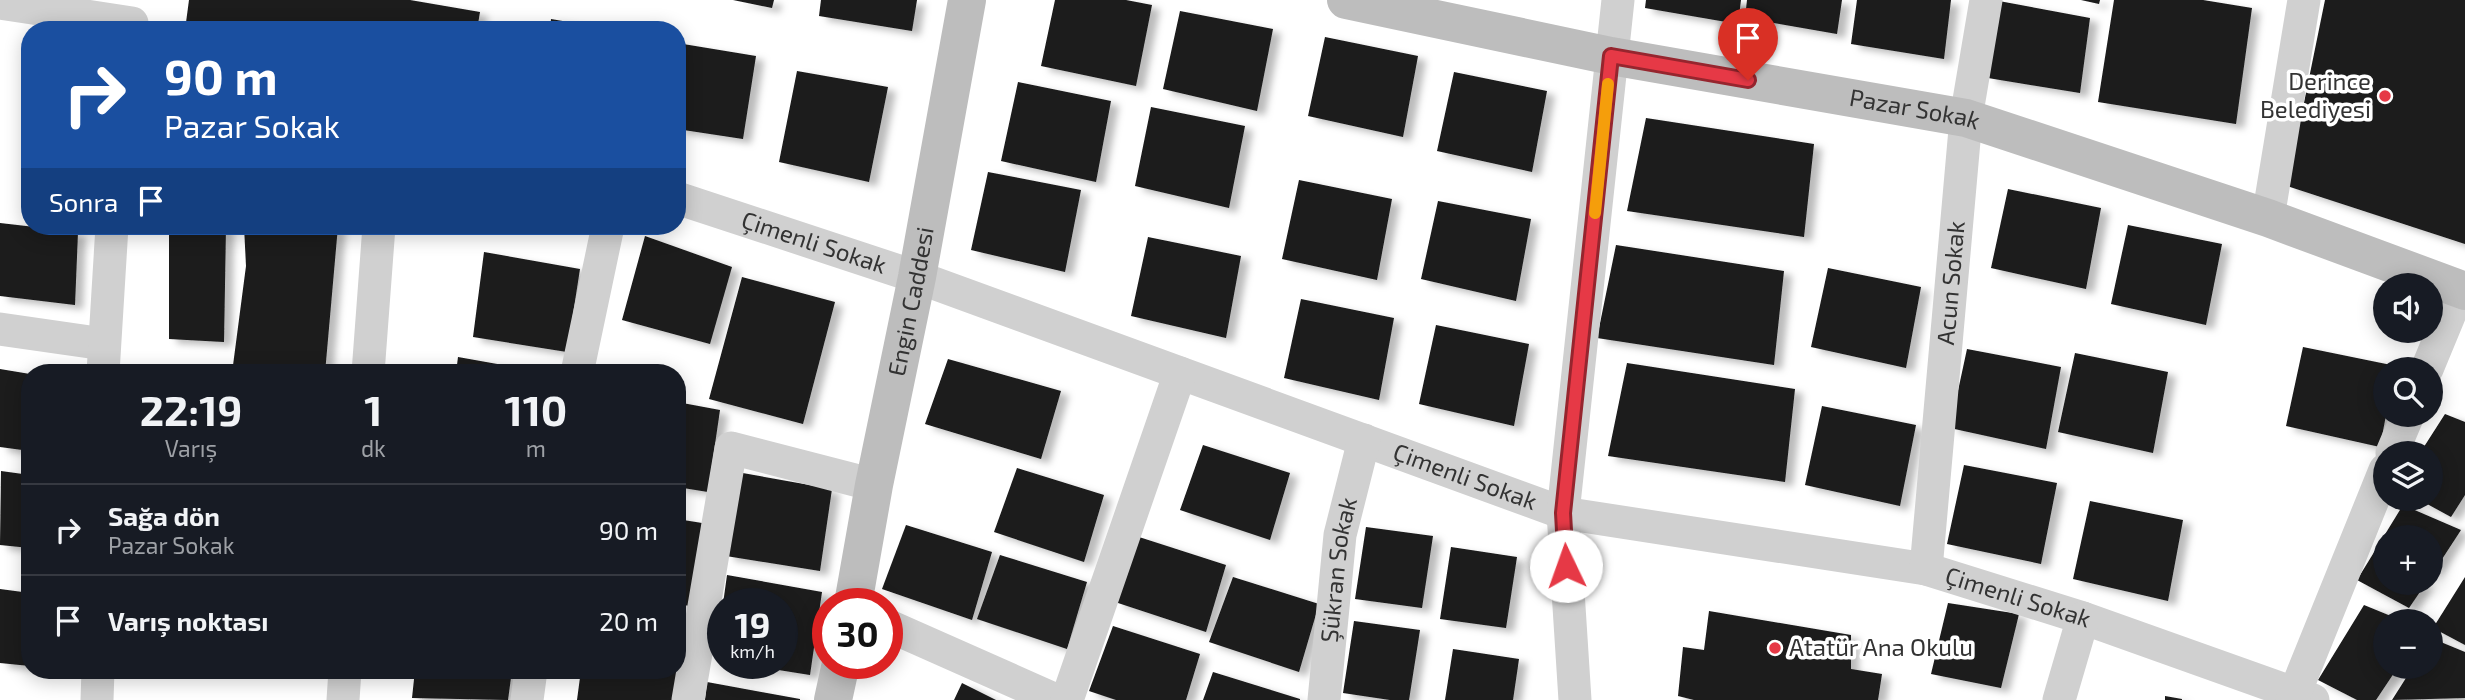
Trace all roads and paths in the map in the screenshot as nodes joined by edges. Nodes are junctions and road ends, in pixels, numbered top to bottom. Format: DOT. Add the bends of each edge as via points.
graph roads {
  1 [pos="967,0"];
  2 [pos="1346,0"];
  3 [pos="1618,0"];
  4 [pos="1986,0"];
  5 [pos="2304,0"];
  6 [pos="0,3"];
  7 [pos="133,18"];
  8 [pos="1611,56"];
  9 [pos="1966,118"];
  10 [pos="686,201"];
  11 [pos="2268,218"];
  12 [pos="111,235"];
  13 [pos="378,235"];
  14 [pos="606,235"];
  15 [pos="917,277"];
  16 [pos="2462,290"];
  17 [pos="0,328"];
  18 [pos="2432,357"];
  19 [pos="104,358"];
  20 [pos="369,364"];
  21 [pos="580,364"];
  22 [pos="1180,373"];
  23 [pos="1364,440"];
  24 [pos="874,485"];
  25 [pos="2373,502"];
  26 [pos="1563,513"];
  27 [pos="1926,569"];
  28 [pos="856,588"];
  29 [pos="2083,618"];
  30 [pos="903,632"];
  31 [pos="98,679"];
  32 [pos="344,679"];
  33 [pos="530,679"];
  34 [pos="838,679"];
  35 [pos="2300,697"];
  36 [pos="97,700"];
  37 [pos="343,700"];
  38 [pos="527,700"];
  39 [pos="688,700"];
  40 [pos="833,700"];
  41 [pos="1056,700"];
  42 [pos="1067,700"];
  43 [pos="1324,700"];
  44 [pos="1575,700"];
  45 [pos="2059,700"];
  1 -- 15 [label="street, Engin Caddesi"];
  2 -- 8 [label="street, Pazar Sokak"];
  3 -- 8 [label="street"];
  4 -- 9 [label="street, Acun Sokak"];
  5 -- 11 [label="street"];
  6 -- 7 [label="street"];
  8 -- 9 [label="street, Pazar Sokak"];
  8 -- 26 [label="street"];
  9 -- 11 [label="street, Pazar Sokak"];
  9 -- 27 [label="street, Acun Sokak"];
  10 -- 15 [label="street, Çimenli Sokak"];
  11 -- 16 [label="street, Pazar Sokak"];
  12 -- 19 [label="street"];
  13 -- 20 [label="street"];
  14 -- 21 [label="street"];
  15 -- 22 [label="street, Çimenli Sokak"];
  15 -- 24 [label="street, Engin Caddesi"];
  16 -- 18 [label="street"];
  17 -- 19 [label="street"];
  22 -- 23 [label="street, Çimenli Sokak"];
  22 -- 42 [label="street"];
  23 -- 26 [label="street, Çimenli Sokak"];
  23 -- 43 [label="street, Şükran Sokak" via="1340,535"];
  24 -- 28 [label="street, Engin Caddesi"];
  24 -- 39 [label="street" via="731,449"];
  25 -- 35 [label="street"];
  26 -- 27 [label="street, Çimenli Sokak"];
  26 -- 44 [label="street"];
  27 -- 29 [label="street, Çimenli Sokak"];
  29 -- 35 [label="street, Çimenli Sokak"];
  29 -- 45 [label="street"];
  30 -- 41 [label="street"];
  31 -- 36 [label="street"];
  32 -- 37 [label="street"];
  33 -- 38 [label="street"];
  34 -- 40 [label="street"];
}
